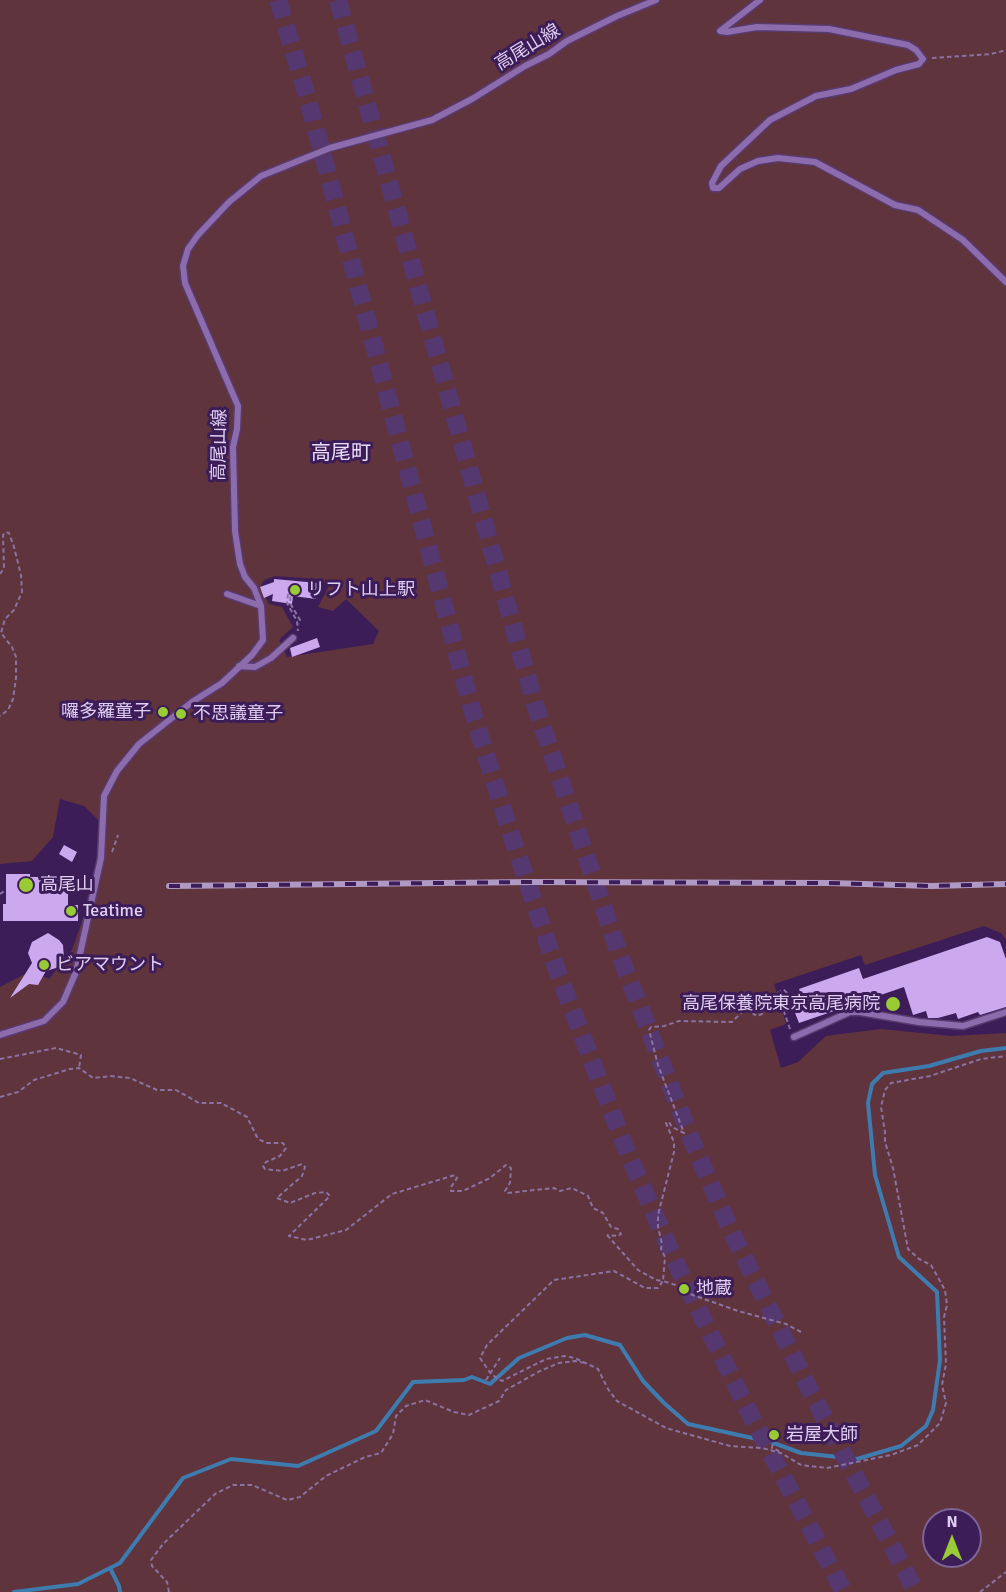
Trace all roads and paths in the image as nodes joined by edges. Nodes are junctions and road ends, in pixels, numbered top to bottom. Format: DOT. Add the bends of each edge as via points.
graph roads {
  1 [pos="656,0"];
  2 [pos="760,0"];
  3 [pos="1006,50"];
  4 [pos="923,59"];
  5 [pos="1006,282"];
  6 [pos="0,574"];
  7 [pos="295,585"];
  8 [pos="294,592"];
  9 [pos="227,594"];
  10 [pos="261,606"];
  11 [pos="298,621"];
  12 [pos="299,627"];
  13 [pos="293,638"];
  14 [pos="239,666"];
  15 [pos="0,716"];
  16 [pos="118,835"];
  17 [pos="109,860"];
  18 [pos="6,890"];
  19 [pos="0,894"];
  20 [pos="1006,1012"];
  21 [pos="0,1035"];
  22 [pos="794,1037"];
  23 [pos="1006,1056"];
  24 [pos="0,1059"];
  25 [pos="79,1068"];
  26 [pos="0,1097"];
  27 [pos="663,1281"];
  28 [pos="801,1332"];
  29 [pos="500,1358"];
  30 [pos="588,1363"];
  31 [pos="491,1374"];
  32 [pos="486,1380"];
  33 [pos="774,1437"];
  34 [pos="781,1453"];
  35 [pos="1006,1572"];
  36 [pos="169,1592"];
  37 [pos="980,1592"];
  1 -- 10 [label="lane, 高尾山線" via="574,38 432,120 330,148 261,176 229,201 188,249 183,266 185,283 238,406 233,447 235,531 240,564"];
  2 -- 4 [label="lane" via="720,31 757,27 829,29 908,45"];
  3 -- 4 [label="path"];
  4 -- 5 [label="lane" via="919,64 851,89 816,96 770,120 721,166 713,188 719,188 740,169 758,161 778,158 815,162 895,205 918,210 963,240"];
  6 -- 15 [label="path" via="4,568 6,532 15,547 22,592 1,633 16,657 16,678 13,699"];
  7 -- 11 [label="path" via="289,585 286,603"];
  8 -- 11 [label="path" via="290,603"];
  9 -- 10 [label="lane"];
  10 -- 14 [label="lane, 高尾山線" via="263,640"];
  11 -- 12 [label="path"];
  13 -- 14 [label="lane" via="255,667"];
  14 -- 21 [label="lane, 高尾山線" via="139,744 117,771 104,796 101,858 76,972 63,1002 44,1021"];
  16 -- 17 [label="path"];
  18 -- 19 [label="path"];
  20 -- 22 [label="lane" via="963,1026 850,1012"];
  22 -- 27 [label="path" via="783,1009 787,993 784,990 774,994 757,1016 745,1009 732,1022 679,1021 649,1030 684,1133 672,1128 669,1122 666,1124 674,1152 658,1215 665,1257"];
  23 -- 34 [label="path" via="891,1083 881,1107 908,1249 932,1265 945,1290 946,1364 942,1385 946,1402 940,1423 918,1445 857,1463 827,1468 801,1465"];
  24 -- 25 [label="path" via="56,1048 81,1055"];
  25 -- 26 [label="path" via="34,1080 18,1092"];
  25 -- 27 [label="path" via="93,1078 130,1078 157,1090 176,1090 199,1103 221,1103 247,1118 258,1139 283,1143 286,1148 280,1156 266,1162 265,1169 282,1171 302,1164 305,1167 302,1176 277,1198 290,1203 315,1193 326,1192 330,1196 289,1236 307,1240 346,1230 392,1194 455,1175 451,1191 463,1191 506,1166 511,1168 507,1192 572,1188 588,1196 593,1208 603,1213 611,1227 621,1234 607,1235 609,1238 638,1270"];
  27 -- 28 [label="path"];
  27 -- 31 [label="path" via="658,1288 645,1288 614,1271 554,1280 487,1345 480,1358"];
  29 -- 31 [label="path"];
  30 -- 31 [label="path" via="564,1356 546,1359 502,1381"];
  30 -- 34 [label="path" via="598,1369 617,1401 666,1428 730,1446"];
  30 -- 36 [label="path" via="575,1361 552,1366 506,1390 499,1401 469,1415 425,1400 406,1406 396,1416 393,1434 381,1453 326,1476 300,1497 287,1500 252,1485 233,1485 215,1494 151,1560 167,1582"];
  31 -- 32 [label="path"];
  33 -- 34 [label="path" via="772,1448"];
  35 -- 37 [label="path"];
}
